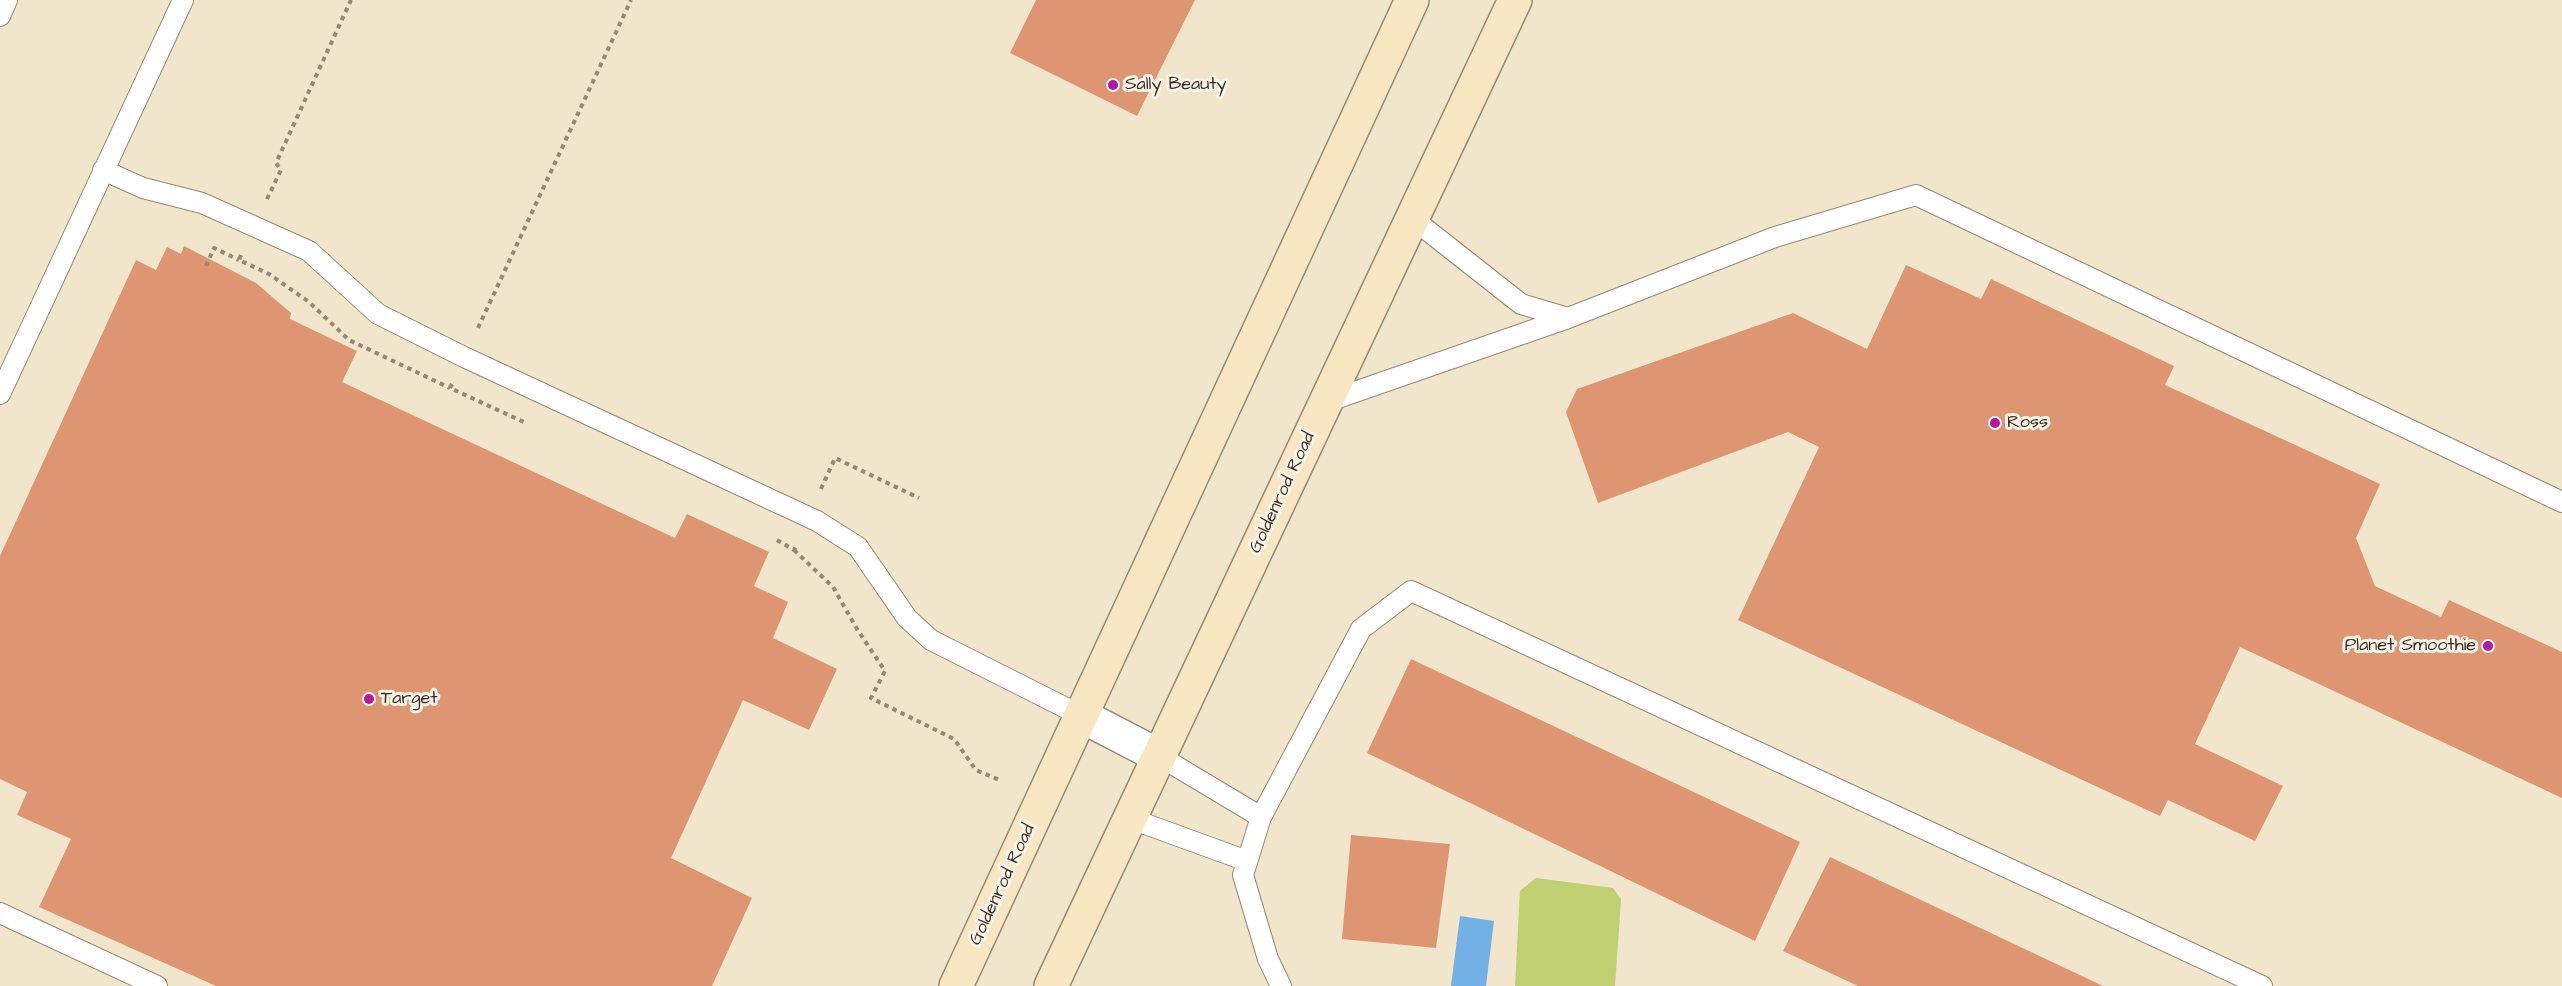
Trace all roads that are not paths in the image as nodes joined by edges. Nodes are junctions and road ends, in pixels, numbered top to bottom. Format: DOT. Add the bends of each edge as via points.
graph roads {
  1 [pos="7,0"];
  2 [pos="183,0"];
  3 [pos="1412,0"];
  4 [pos="1515,0"];
  5 [pos="0,16"];
  6 [pos="103,170"];
  7 [pos="1413,219"];
  8 [pos="1568,318"];
  9 [pos="0,394"];
  10 [pos="1326,402"];
  11 [pos="2562,502"];
  12 [pos="1082,716"];
  13 [pos="1159,756"];
  14 [pos="1261,817"];
  15 [pos="1129,818"];
  16 [pos="1247,861"];
  17 [pos="0,913"];
  18 [pos="157,986"];
  19 [pos="956,986"];
  20 [pos="1051,986"];
  21 [pos="1281,986"];
  22 [pos="2262,986"];
  1 -- 5 [label="lane"];
  2 -- 6 [label="lane"];
  3 -- 12 [label="main road, Goldenrod Road"];
  4 -- 7 [label="main road, Goldenrod Road"];
  6 -- 9 [label="lane"];
  6 -- 12 [label="lane" via="143,188 202,203 309,251 378,314 808,517 858,547 907,618 931,640"];
  7 -- 8 [label="lane" via="1521,304"];
  7 -- 10 [label="main road, Goldenrod Road"];
  8 -- 10 [label="lane"];
  8 -- 11 [label="lane" via="1776,237 1916,195"];
  10 -- 13 [label="main road, Goldenrod Road"];
  12 -- 13 [label="street"];
  12 -- 19 [label="main road, Goldenrod Road"];
  13 -- 14 [label="lane"];
  13 -- 15 [label="main road, Goldenrod Road"];
  14 -- 16 [label="lane"];
  14 -- 22 [label="lane" via="1361,629 1411,591"];
  15 -- 16 [label="lane"];
  15 -- 20 [label="main road, Goldenrod Road"];
  16 -- 21 [label="lane" via="1243,875 1268,959"];
  17 -- 18 [label="lane"];
}
